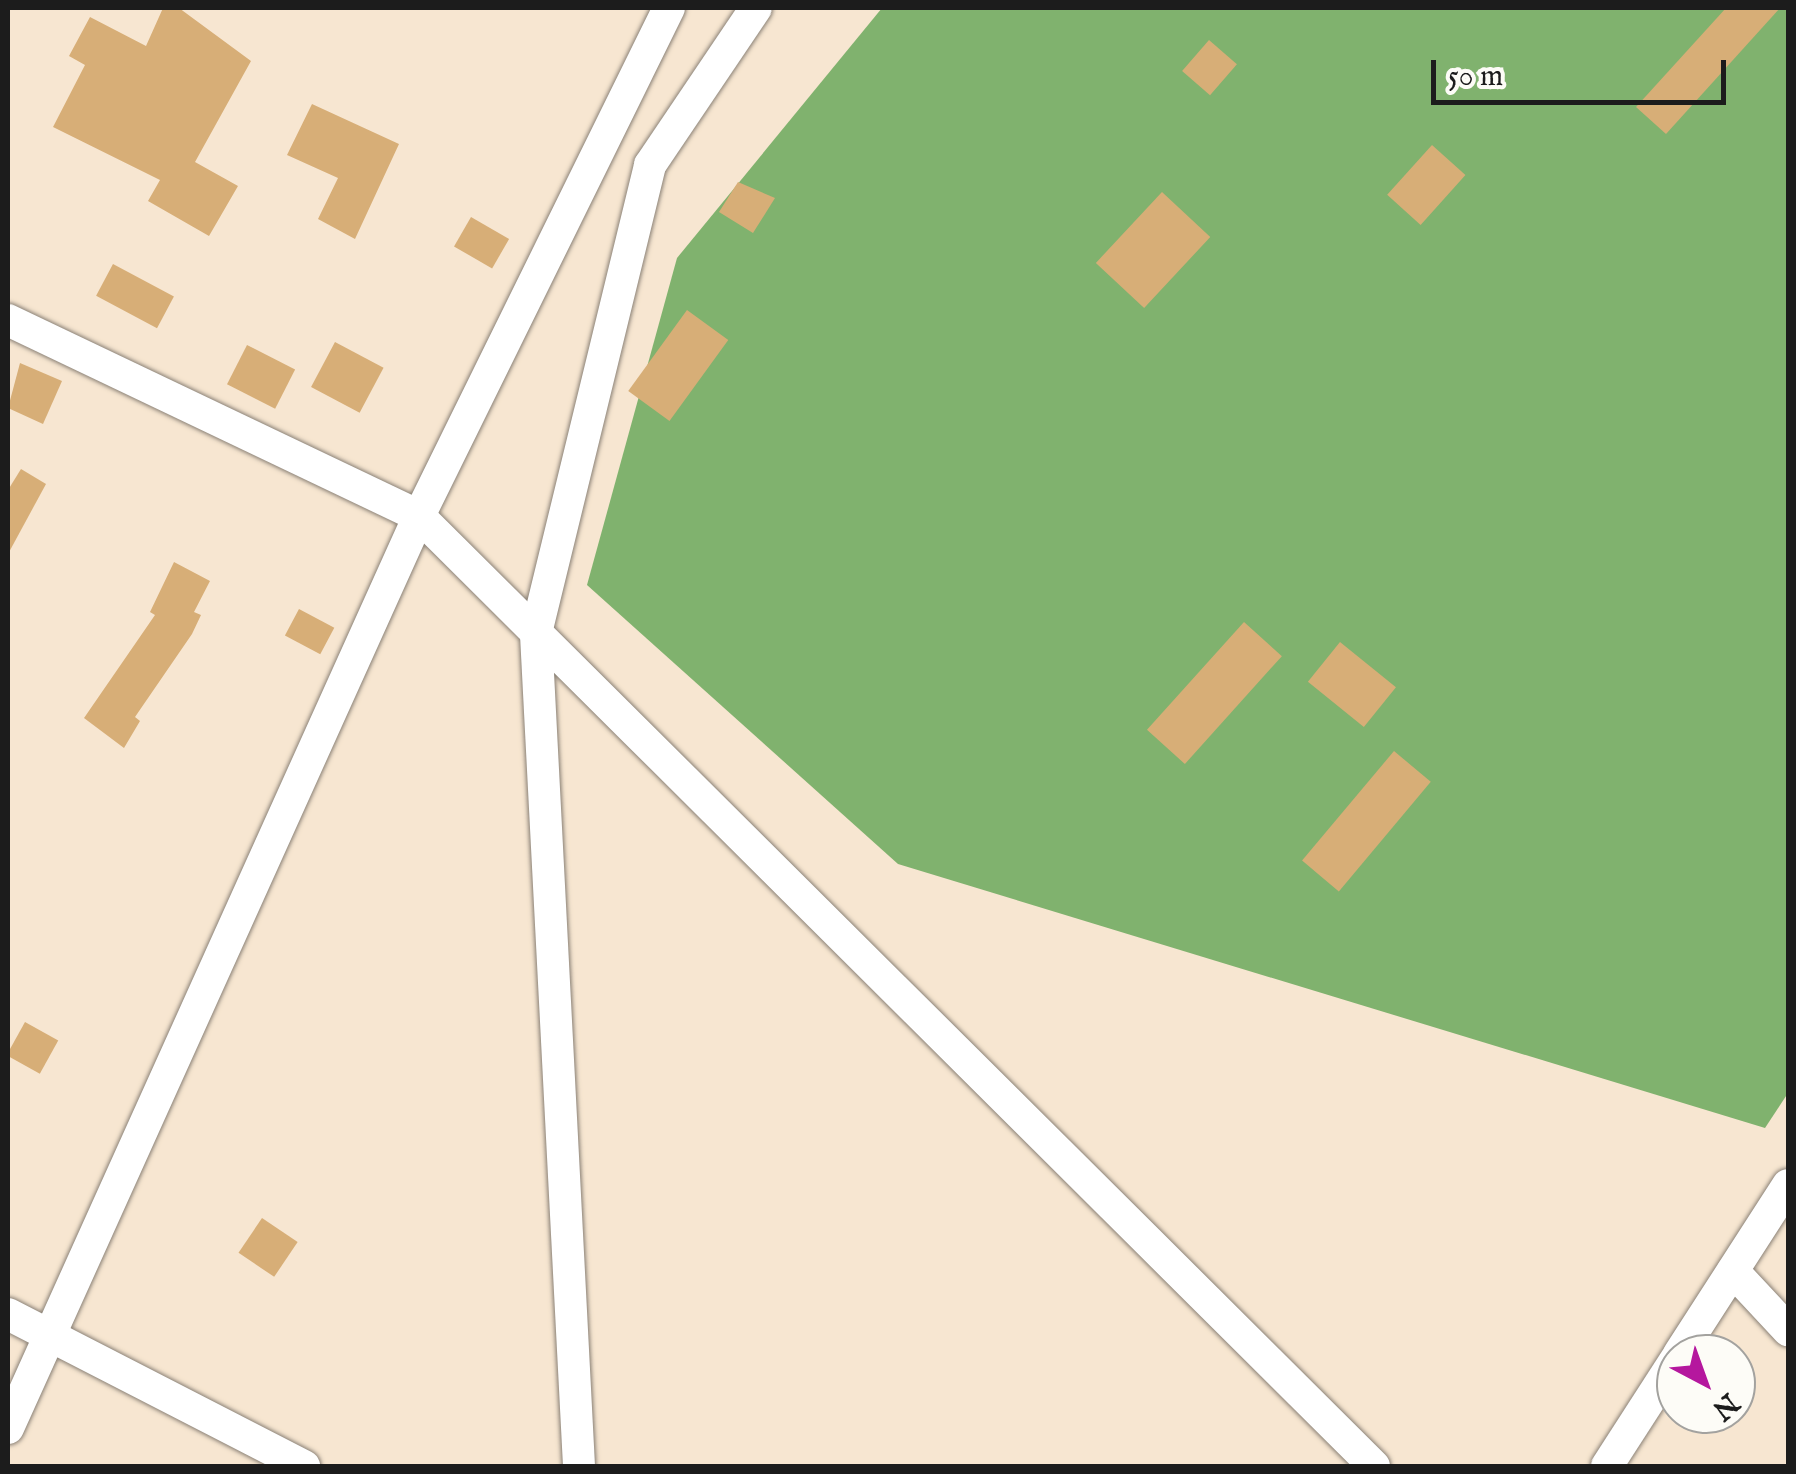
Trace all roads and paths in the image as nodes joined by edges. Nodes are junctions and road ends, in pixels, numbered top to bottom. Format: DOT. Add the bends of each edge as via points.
graph roads {
  1 [pos="669,8"];
  2 [pos="756,8"];
  3 [pos="8,320"];
  4 [pos="419,516"];
  5 [pos="536,633"];
  6 [pos="1788,1185"];
  7 [pos="1733,1271"];
  8 [pos="8,1314"];
  9 [pos="1788,1330"];
  10 [pos="51,1333"];
  11 [pos="1692,1334"];
  12 [pos="1656,1390"];
  13 [pos="8,1428"];
  14 [pos="304,1466"];
  15 [pos="579,1466"];
  16 [pos="1374,1466"];
  17 [pos="1607,1466"];
  1 -- 4 [label="street"];
  2 -- 5 [label="street" via="650,166"];
  3 -- 4 [label="street"];
  4 -- 5 [label="street"];
  4 -- 10 [label="street"];
  5 -- 15 [label="street"];
  5 -- 16 [label="street"];
  6 -- 7 [label="street"];
  7 -- 9 [label="street"];
  7 -- 11 [label="street"];
  8 -- 10 [label="street"];
  10 -- 13 [label="street"];
  10 -- 14 [label="street"];
  12 -- 17 [label="street"];
}
